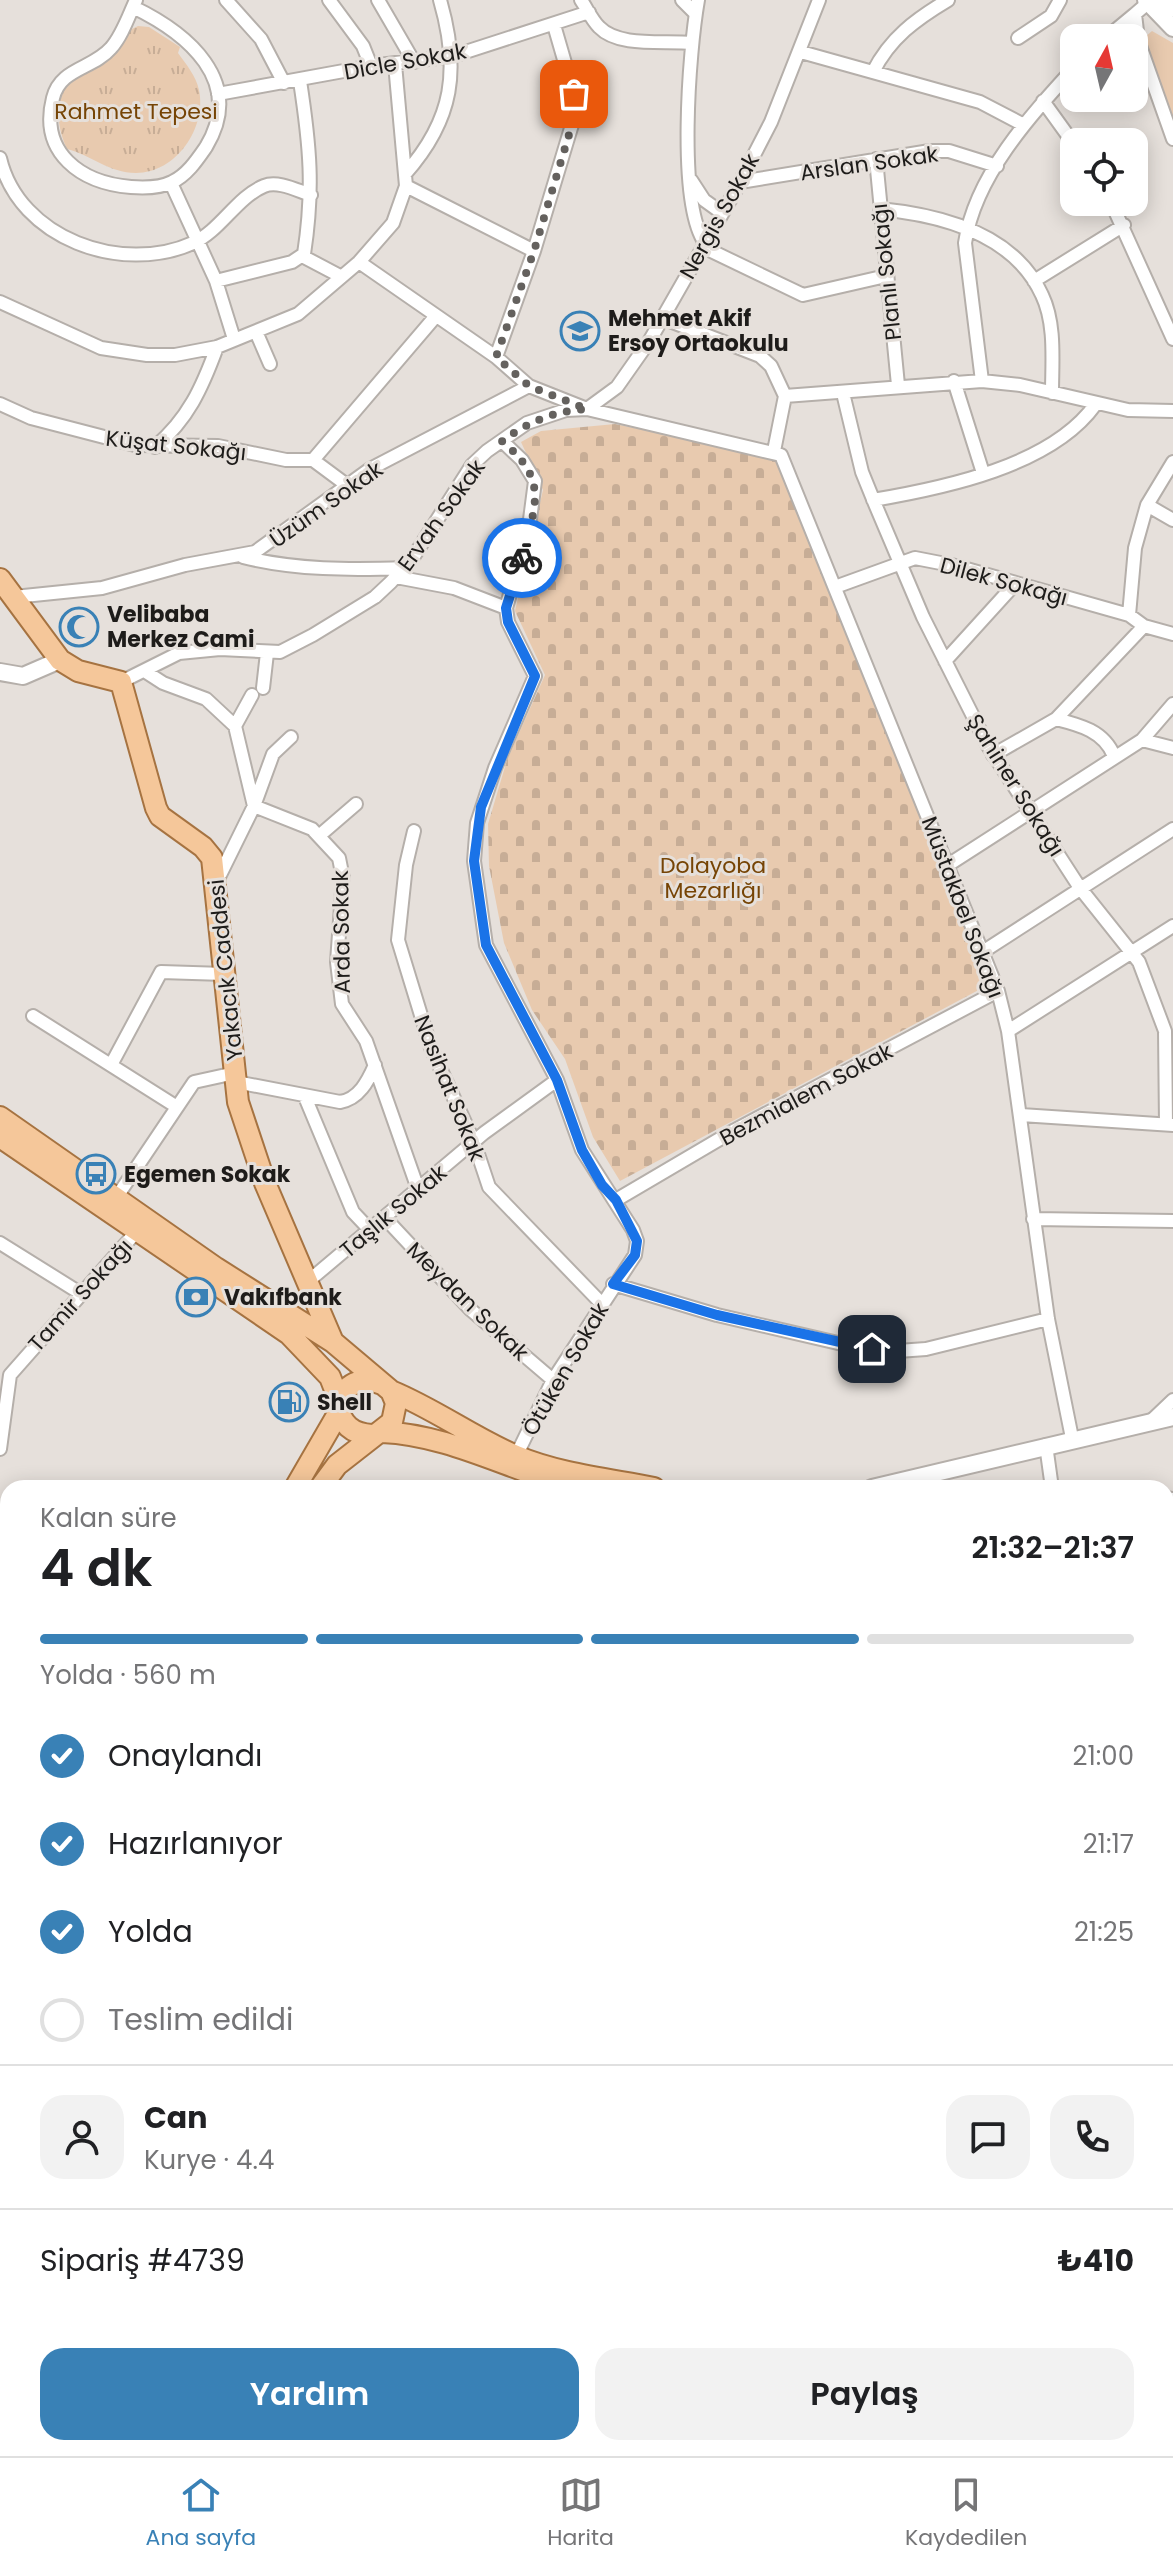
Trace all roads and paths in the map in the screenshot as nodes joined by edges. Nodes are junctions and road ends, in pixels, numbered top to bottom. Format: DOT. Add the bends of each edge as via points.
graph roads {
  1 [pos="226,0"];
  2 [pos="329,0"];
  3 [pos="378,0"];
  4 [pos="440,0"];
  5 [pos="581,0"];
  6 [pos="682,0"];
  7 [pos="819,0"];
  8 [pos="948,0"];
  9 [pos="1060,0"];
  10 [pos="1153,1"];
  11 [pos="135,3"];
  12 [pos="696,7"];
  13 [pos="1173,8"];
  14 [pos="589,12"];
  15 [pos="1135,14"];
  16 [pos="1123,24"];
  17 [pos="554,25"];
  18 [pos="1173,28"];
  19 [pos="1018,38"];
  20 [pos="692,43"];
  21 [pos="801,52"];
  22 [pos="453,56"];
  23 [pos="414,62"];
  24 [pos="395,64"];
  25 [pos="371,66"];
  26 [pos="873,72"];
  27 [pos="300,81"];
  28 [pos="284,83"];
  29 [pos="1060,83"];
  30 [pos="218,94"];
  31 [pos="1043,101"];
  32 [pos="1024,125"];
  33 [pos="1062,128"];
  34 [pos="1173,139"];
  35 [pos="0,158"];
  36 [pos="876,159"];
  37 [pos="997,166"];
  38 [pos="406,180"];
  39 [pos="691,180"];
  40 [pos="740,182"];
  41 [pos="171,183"];
  42 [pos="311,195"];
  43 [pos="880,209"];
  44 [pos="722,213"];
  45 [pos="1119,216"];
  46 [pos="1124,225"];
  47 [pos="967,228"];
  48 [pos="196,242"];
  49 [pos="704,245"];
  50 [pos="534,251"];
  51 [pos="302,256"];
  52 [pos="359,262"];
  53 [pos="340,276"];
  54 [pos="886,276"];
  55 [pos="216,281"];
  56 [pos="1034,281"];
  57 [pos="0,302"];
  58 [pos="435,317"];
  59 [pos="662,318"];
  60 [pos="257,334"];
  61 [pos="234,339"];
  62 [pos="1173,339"];
  63 [pos="217,347"];
  64 [pos="496,357"];
  65 [pos="270,364"];
  66 [pos="954,381"];
  67 [pos="982,381"];
  68 [pos="898,385"];
  69 [pos="529,386"];
  70 [pos="843,393"];
  71 [pos="1052,393"];
  72 [pos="785,396"];
  73 [pos="0,404"];
  74 [pos="1095,405"];
  75 [pos="587,409"];
  76 [pos="1173,411"];
  77 [pos="502,441"];
  78 [pos="155,447"];
  79 [pos="774,451"];
  80 [pos="313,460"];
  81 [pos="1173,462"];
  82 [pos="983,473"];
  83 [pos="348,486"];
  84 [pos="873,500"];
  85 [pos="1147,505"];
  86 [pos="1173,520"];
  87 [pos="240,556"];
  88 [pos="901,563"];
  89 [pos="400,572"];
  90 [pos="0,579"];
  91 [pos="1015,584"];
  92 [pos="835,587"];
  93 [pos="14,597"];
  94 [pos="506,608"];
  95 [pos="1129,615"];
  96 [pos="1144,626"];
  97 [pos="1173,634"];
  98 [pos="267,653"];
  99 [pos="60,660"];
  100 [pos="945,661"];
  101 [pos="0,672"];
  102 [pos="146,672"];
  103 [pos="121,682"];
  104 [pos="1173,704"];
  105 [pos="1056,719"];
  106 [pos="235,726"];
  107 [pos="291,737"];
  108 [pos="1142,740"];
  109 [pos="1173,748"];
  110 [pos="993,755"];
  111 [pos="1114,756"];
  112 [pos="356,804"];
  113 [pos="254,806"];
  114 [pos="1031,811"];
  115 [pos="1173,829"];
  116 [pos="414,831"];
  117 [pos="320,835"];
  118 [pos="948,865"];
  119 [pos="217,881"];
  120 [pos="1080,888"];
  121 [pos="1173,926"];
  122 [pos="984,951"];
  123 [pos="1134,952"];
  124 [pos="224,974"];
  125 [pos="998,991"];
  126 [pos="33,1016"];
  127 [pos="1008,1031"];
  128 [pos="1169,1031"];
  129 [pos="111,1065"];
  130 [pos="375,1065"];
  131 [pos="236,1077"];
  132 [pos="557,1080"];
  133 [pos="305,1097"];
  134 [pos="177,1107"];
  135 [pos="1021,1115"];
  136 [pos="0,1117"];
  137 [pos="1169,1124"];
  138 [pos="0,1137"];
  139 [pos="474,1142"];
  140 [pos="418,1189"];
  141 [pos="116,1198"];
  142 [pos="616,1200"];
  143 [pos="385,1218"];
  144 [pos="1033,1219"];
  145 [pos="1173,1221"];
  146 [pos="370,1230"];
  147 [pos="137,1231"];
  148 [pos="0,1243"];
  149 [pos="305,1284"];
  150 [pos="613,1284"];
  151 [pos="80,1293"];
  152 [pos="602,1304"];
  153 [pos="284,1310"];
  154 [pos="1048,1319"];
  155 [pos="333,1342"];
  156 [pos="5,1372"];
  157 [pos="553,1380"];
  158 [pos="386,1388"];
  159 [pos="1173,1400"];
  160 [pos="338,1406"];
  161 [pos="1173,1417"];
  162 [pos="1151,1421"];
  163 [pos="377,1433"];
  164 [pos="1072,1438"];
  165 [pos="1046,1445"];
  166 [pos="0,1449"];
  167 [pos="516,1456"];
  168 [pos="299,1480"];
  169 [pos="326,1480"];
  170 [pos="550,1480"];
  171 [pos="613,1480"];
  172 [pos="904,1480"];
  173 [pos="1051,1480"];
  174 [pos="0,2331"];
  175 [pos="0,2435"];
  1 -- 28 [label="street" via="261,39"];
  2 -- 25 [label="street"];
  3 -- 23 [label="street"];
  4 -- 22 [label="street"];
  5 -- 14 [label="street"];
  6 -- 12 [label="street"];
  7 -- 21 [label="street, Nergis Sokak"];
  8 -- 26 [label="street" via="885,47"];
  9 -- 19 [label="street" via="1051,16"];
  10 -- 13 [label="street"];
  10 -- 15 [label="street"];
  10 -- 18 [label="street"];
  11 -- 30 [label="street" via="187,38 202,55"];
  11 -- 41 [label="street" via="111,49 61,80 51,103 51,132 71,168 95,179 146,188"];
  12 -- 20 [label="street"];
  14 -- 17 [label="street, Dicle Sokak"];
  14 -- 20 [label="street" via="602,30 619,37"];
  15 -- 16 [label="street"];
  15 -- 34 [label="street" via="1138,40"];
  17 -- 22 [label="street, Dicle Sokak"];
  17 -- 50 [label="street" via="576,108"];
  20 -- 39 [label="street"];
  21 -- 26 [label="street"];
  21 -- 40 [label="street, Nergis Sokak"];
  22 -- 23 [label="street, Dicle Sokak"];
  22 -- 38 [label="street" via="444,113"];
  23 -- 24 [label="street, Dicle Sokak"];
  24 -- 25 [label="street, Dicle Sokak"];
  24 -- 38 [label="street"];
  25 -- 27 [label="street, Dicle Sokak"];
  26 -- 32 [label="street" via="980,102"];
  27 -- 28 [label="street, Dicle Sokak"];
  27 -- 42 [label="street" via="312,163"];
  28 -- 30 [label="street, Dicle Sokak"];
  29 -- 31 [label="street"];
  30 -- 41 [label="street" via="214,131 191,167"];
  31 -- 32 [label="street"];
  31 -- 33 [label="street"];
  32 -- 37 [label="street"];
  35 -- 48 [label="street" via="24,203 56,233 101,251 156,256"];
  36 -- 37 [label="street, Arslan Sokak" via="949,151"];
  36 -- 40 [label="street, Arslan Sokak"];
  36 -- 43 [label="street, Planlı Sokağı"];
  37 -- 47 [label="street"];
  38 -- 50 [label="street"];
  38 -- 52 [label="street" via="393,223"];
  39 -- 44 [label="street" via="704,200"];
  39 -- 49 [label="street" via="690,205"];
  40 -- 44 [label="street, Nergis Sokak"];
  41 -- 48 [label="street"];
  42 -- 48 [label="street" via="264,186"];
  42 -- 51 [label="street"];
  43 -- 47 [label="street" via="932,216"];
  43 -- 54 [label="street, Planlı Sokağı"];
  44 -- 49 [label="street, Nergis Sokak"];
  45 -- 46 [label="street"];
  46 -- 56 [label="street"];
  46 -- 62 [label="street"];
  47 -- 56 [label="street" via="998,245"];
  47 -- 67 [label="street"];
  48 -- 55 [label="street"];
  49 -- 54 [label="street" via="803,295"];
  49 -- 59 [label="street, Nergis Sokak"];
  50 -- 64 [label="street"];
  51 -- 53 [label="street"];
  51 -- 55 [label="street"];
  52 -- 53 [label="street"];
  52 -- 58 [label="street"];
  53 -- 60 [label="street" via="298,314"];
  54 -- 68 [label="street, Planlı Sokağı"];
  55 -- 61 [label="street"];
  56 -- 71 [label="street" via="1051,327"];
  57 -- 63 [label="street" via="66,334 124,353 175,355"];
  58 -- 64 [label="street"];
  58 -- 80 [label="street"];
  59 -- 72 [label="street" via="760,356 771,366"];
  59 -- 75 [label="street, Nergis Sokak" via="617,387"];
  60 -- 61 [label="street"];
  60 -- 65 [label="street"];
  61 -- 63 [label="street"];
  63 -- 78 [label="street" via="202,389"];
  64 -- 69 [label="street"];
  66 -- 67 [label="street"];
  66 -- 68 [label="street"];
  66 -- 82 [label="street"];
  67 -- 71 [label="street"];
  68 -- 70 [label="street"];
  69 -- 75 [label="street"];
  69 -- 83 [label="street, Üzüm Sokak" via="370,469"];
  70 -- 72 [label="street"];
  70 -- 84 [label="street, Şahiner Sokağı"];
  71 -- 74 [label="street"];
  72 -- 79 [label="street"];
  73 -- 78 [label="street, Küşat Sokağı" via="46,423"];
  74 -- 76 [label="street"];
  74 -- 82 [label="street" via="1085,420 1061,437"];
  75 -- 77 [label="street, Ervah Sokak" via="527,423"];
  75 -- 79 [label="street"];
  77 -- 89 [label="street, Ervah Sokak" via="472,465"];
  77 -- 94 [label="street" via="535,481 536,496"];
  78 -- 80 [label="street, Küşat Sokağı" via="218,446"];
  79 -- 92 [label="street, Müstakbel Sokağı" via="781,455"];
  80 -- 83 [label="street"];
  81 -- 85 [label="street"];
  82 -- 84 [label="street"];
  83 -- 87 [label="street, Üzüm Sokak" via="270,544"];
  84 -- 88 [label="street, Şahiner Sokağı"];
  85 -- 86 [label="street"];
  85 -- 95 [label="street" via="1135,548"];
  87 -- 89 [label="street" via="272,564"];
  87 -- 93 [label="street, Üzüm Sokak" via="102,588 83,583"];
  88 -- 91 [label="street, Dilek Sokağı" via="915,558"];
  88 -- 92 [label="street, Dilek Sokağı"];
  88 -- 100 [label="street, Şahiner Sokağı"];
  89 -- 94 [label="street"];
  89 -- 98 [label="street, Ervah Sokak" via="375,597 313,635"];
  90 -- 93 [label="main road"];
  91 -- 95 [label="street, Dilek Sokağı"];
  91 -- 100 [label="street"];
  92 -- 118 [label="street, Müstakbel Sokağı"];
  93 -- 99 [label="main road"];
  94 -- 132 [label="street" via="535,676 481,807 474,861 486,945"];
  95 -- 96 [label="street, Dilek Sokağı"];
  96 -- 97 [label="street, Dilek Sokağı"];
  96 -- 105 [label="street"];
  98 -- 102 [label="street, Ervah Sokak" via="199,649 179,653"];
  98 -- 106 [label="street" via="257,691"];
  99 -- 101 [label="street" via="23,676"];
  99 -- 103 [label="main road" via="78,671"];
  100 -- 110 [label="street, Şahiner Sokağı"];
  102 -- 103 [label="street, Ervah Sokak"];
  102 -- 106 [label="street" via="206,699"];
  103 -- 119 [label="main road, Yakacık Caddesi" via="156,808 203,847 212,858"];
  104 -- 108 [label="street"];
  105 -- 110 [label="street"];
  105 -- 111 [label="street" via="1097,734"];
  106 -- 113 [label="street"];
  107 -- 113 [label="street" via="273,754"];
  108 -- 109 [label="street"];
  108 -- 111 [label="street"];
  110 -- 114 [label="street, Şahiner Sokağı"];
  111 -- 114 [label="street"];
  112 -- 117 [label="street"];
  113 -- 117 [label="street, Arda Sokak" via="297,820"];
  113 -- 119 [label="street"];
  114 -- 118 [label="street"];
  114 -- 120 [label="street, Şahiner Sokağı"];
  115 -- 120 [label="street"];
  116 -- 139 [label="street, Nasihat Sokak" via="403,885 399,951 431,1048"];
  117 -- 130 [label="street, Arda Sokak" via="333,847 343,869 337,949 342,1004"];
  118 -- 122 [label="street, Müstakbel Sokağı"];
  119 -- 124 [label="main road, Yakacık Caddesi"];
  120 -- 122 [label="street"];
  120 -- 123 [label="street, Şahiner Sokağı"];
  121 -- 123 [label="street"];
  122 -- 125 [label="street, Müstakbel Sokağı"];
  123 -- 127 [label="street"];
  123 -- 128 [label="street, Şahiner Sokağı"];
  124 -- 129 [label="street" via="161,972"];
  124 -- 131 [label="main road, Yakacık Caddesi"];
  125 -- 127 [label="street, Müstakbel Sokağı"];
  125 -- 142 [label="street, Bezmialem Sokak" via="735,1130"];
  126 -- 129 [label="street"];
  127 -- 135 [label="street, Müstakbel Sokağı"];
  128 -- 137 [label="street, Şahiner Sokağı"];
  129 -- 134 [label="street"];
  130 -- 133 [label="street" via="349,1101"];
  130 -- 140 [label="street, Arda Sokak"];
  131 -- 133 [label="street"];
  131 -- 134 [label="street" via="194,1082"];
  131 -- 149 [label="main road, Yakacık Caddesi" via="238,1102 265,1183"];
  132 -- 139 [label="street, Taşlık Sokak"];
  132 -- 142 [label="street" via="582,1150"];
  133 -- 146 [label="street" via="353,1212"];
  134 -- 141 [label="street"];
  135 -- 137 [label="street"];
  135 -- 144 [label="street, Müstakbel Sokağı"];
  136 -- 141 [label="main road"];
  138 -- 147 [label="main road"];
  139 -- 140 [label="street, Taşlık Sokak"];
  139 -- 152 [label="street, Nasihat Sokak" via="489,1187"];
  140 -- 143 [label="street, Taşlık Sokak"];
  141 -- 153 [label="main road"];
  142 -- 150 [label="street, Ötüken Sokak" via="637,1241 635,1255"];
  143 -- 146 [label="street, Taşlık Sokak"];
  143 -- 157 [label="street, Meydan Sokak" via="471,1310"];
  144 -- 145 [label="street"];
  144 -- 154 [label="street, Müstakbel Sokağı"];
  146 -- 149 [label="street, Taşlık Sokak"];
  147 -- 151 [label="street, Tamir Sokağı"];
  147 -- 160 [label="main road" via="289,1334 330,1377"];
  148 -- 151 [label="street"];
  149 -- 153 [label="main road" via="301,1305"];
  149 -- 155 [label="main road, Yakacık Caddesi"];
  150 -- 152 [label="street, Ötüken Sokak"];
  150 -- 154 [label="street" via="717,1315 898,1351"];
  151 -- 156 [label="street, Tamir Sokağı"];
  152 -- 157 [label="street, Ötüken Sokak"];
  153 -- 155 [label="main road"];
  154 -- 164 [label="street, Müstakbel Sokağı"];
  155 -- 158 [label="main road"];
  156 -- 166 [label="street, Tamir Sokağı"];
  157 -- 167 [label="street, Ötüken Sokak"];
  158 -- 160 [label="main road" via="369,1380 356,1382 345,1389"];
  158 -- 163 [label="main road" via="396,1403 395,1417"];
  158 -- 167 [label="main road"];
  159 -- 162 [label="street"];
  160 -- 163 [label="main road" via="350,1429"];
  160 -- 168 [label="main road"];
  161 -- 162 [label="street"];
  162 -- 164 [label="street"];
  163 -- 169 [label="main road"];
  163 -- 170 [label="main road" via="440,1440"];
  164 -- 165 [label="street"];
  165 -- 172 [label="street"];
  165 -- 173 [label="street"];
  167 -- 171 [label="main road"];
  174 -- 175 [label="street"];
}
